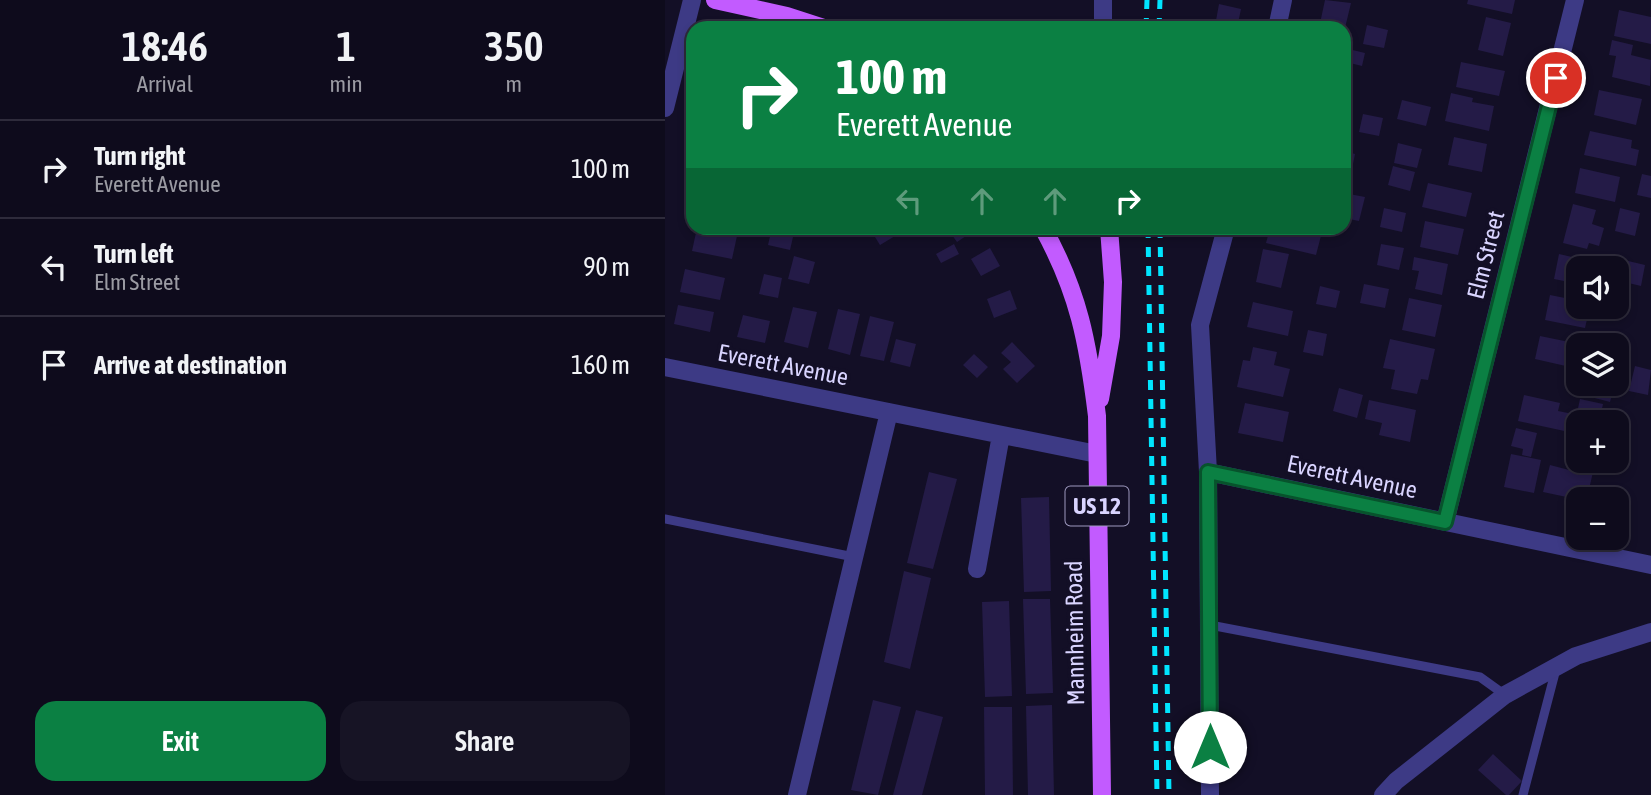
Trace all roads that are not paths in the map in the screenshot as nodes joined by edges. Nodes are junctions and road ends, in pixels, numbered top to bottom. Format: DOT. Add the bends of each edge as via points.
graph roads {
  1 [pos="692,0"];
  2 [pos="715,0"];
  3 [pos="1104,0"];
  4 [pos="1283,0"];
  5 [pos="1575,0"];
  6 [pos="687,21"];
  7 [pos="802,21"];
  8 [pos="1103,21"];
  9 [pos="1278,21"];
  10 [pos="686,24"];
  11 [pos="665,108"];
  12 [pos="1047,235"];
  13 [pos="1110,235"];
  14 [pos="1224,235"];
  15 [pos="665,367"];
  16 [pos="889,412"];
  17 [pos="1097,416"];
  18 [pos="1001,435"];
  19 [pos="1097,454"];
  20 [pos="1208,472"];
  21 [pos="665,519"];
  22 [pos="1445,522"];
  23 [pos="854,557"];
  24 [pos="1651,565"];
  25 [pos="977,569"];
  26 [pos="1210,625"];
  27 [pos="1651,632"];
  28 [pos="1556,667"];
  29 [pos="1505,695"];
  30 [pos="796,795"];
  31 [pos="1102,795"];
  32 [pos="1210,795"];
  33 [pos="1383,795"];
  34 [pos="1523,795"];
  1 -- 6 [label="street"];
  2 -- 7 [label="main road"];
  3 -- 8 [label="street"];
  4 -- 9 [label="street"];
  5 -- 22 [label="street, Elm Street"];
  10 -- 11 [label="street"];
  12 -- 17 [label="main road, Mannheim Road / US 12" via="1077,304"];
  13 -- 17 [label="main road" via="1111,336"];
  14 -- 20 [label="street" via="1200,325"];
  15 -- 16 [label="street, Everett Avenue"];
  16 -- 18 [label="street, Everett Avenue"];
  16 -- 23 [label="street"];
  17 -- 19 [label="main road, Mannheim Road / US 12"];
  18 -- 19 [label="street, Everett Avenue"];
  18 -- 25 [label="street"];
  19 -- 31 [label="main road, Mannheim Road / US 12"];
  20 -- 22 [label="street, Everett Avenue"];
  20 -- 26 [label="street"];
  21 -- 23 [label="lane"];
  22 -- 24 [label="street, Everett Avenue"];
  23 -- 30 [label="street"];
  26 -- 29 [label="lane" via="1480,677"];
  26 -- 32 [label="street"];
  27 -- 28 [label="street"];
  28 -- 29 [label="street"];
  28 -- 34 [label="lane"];
  29 -- 33 [label="street"];
}
